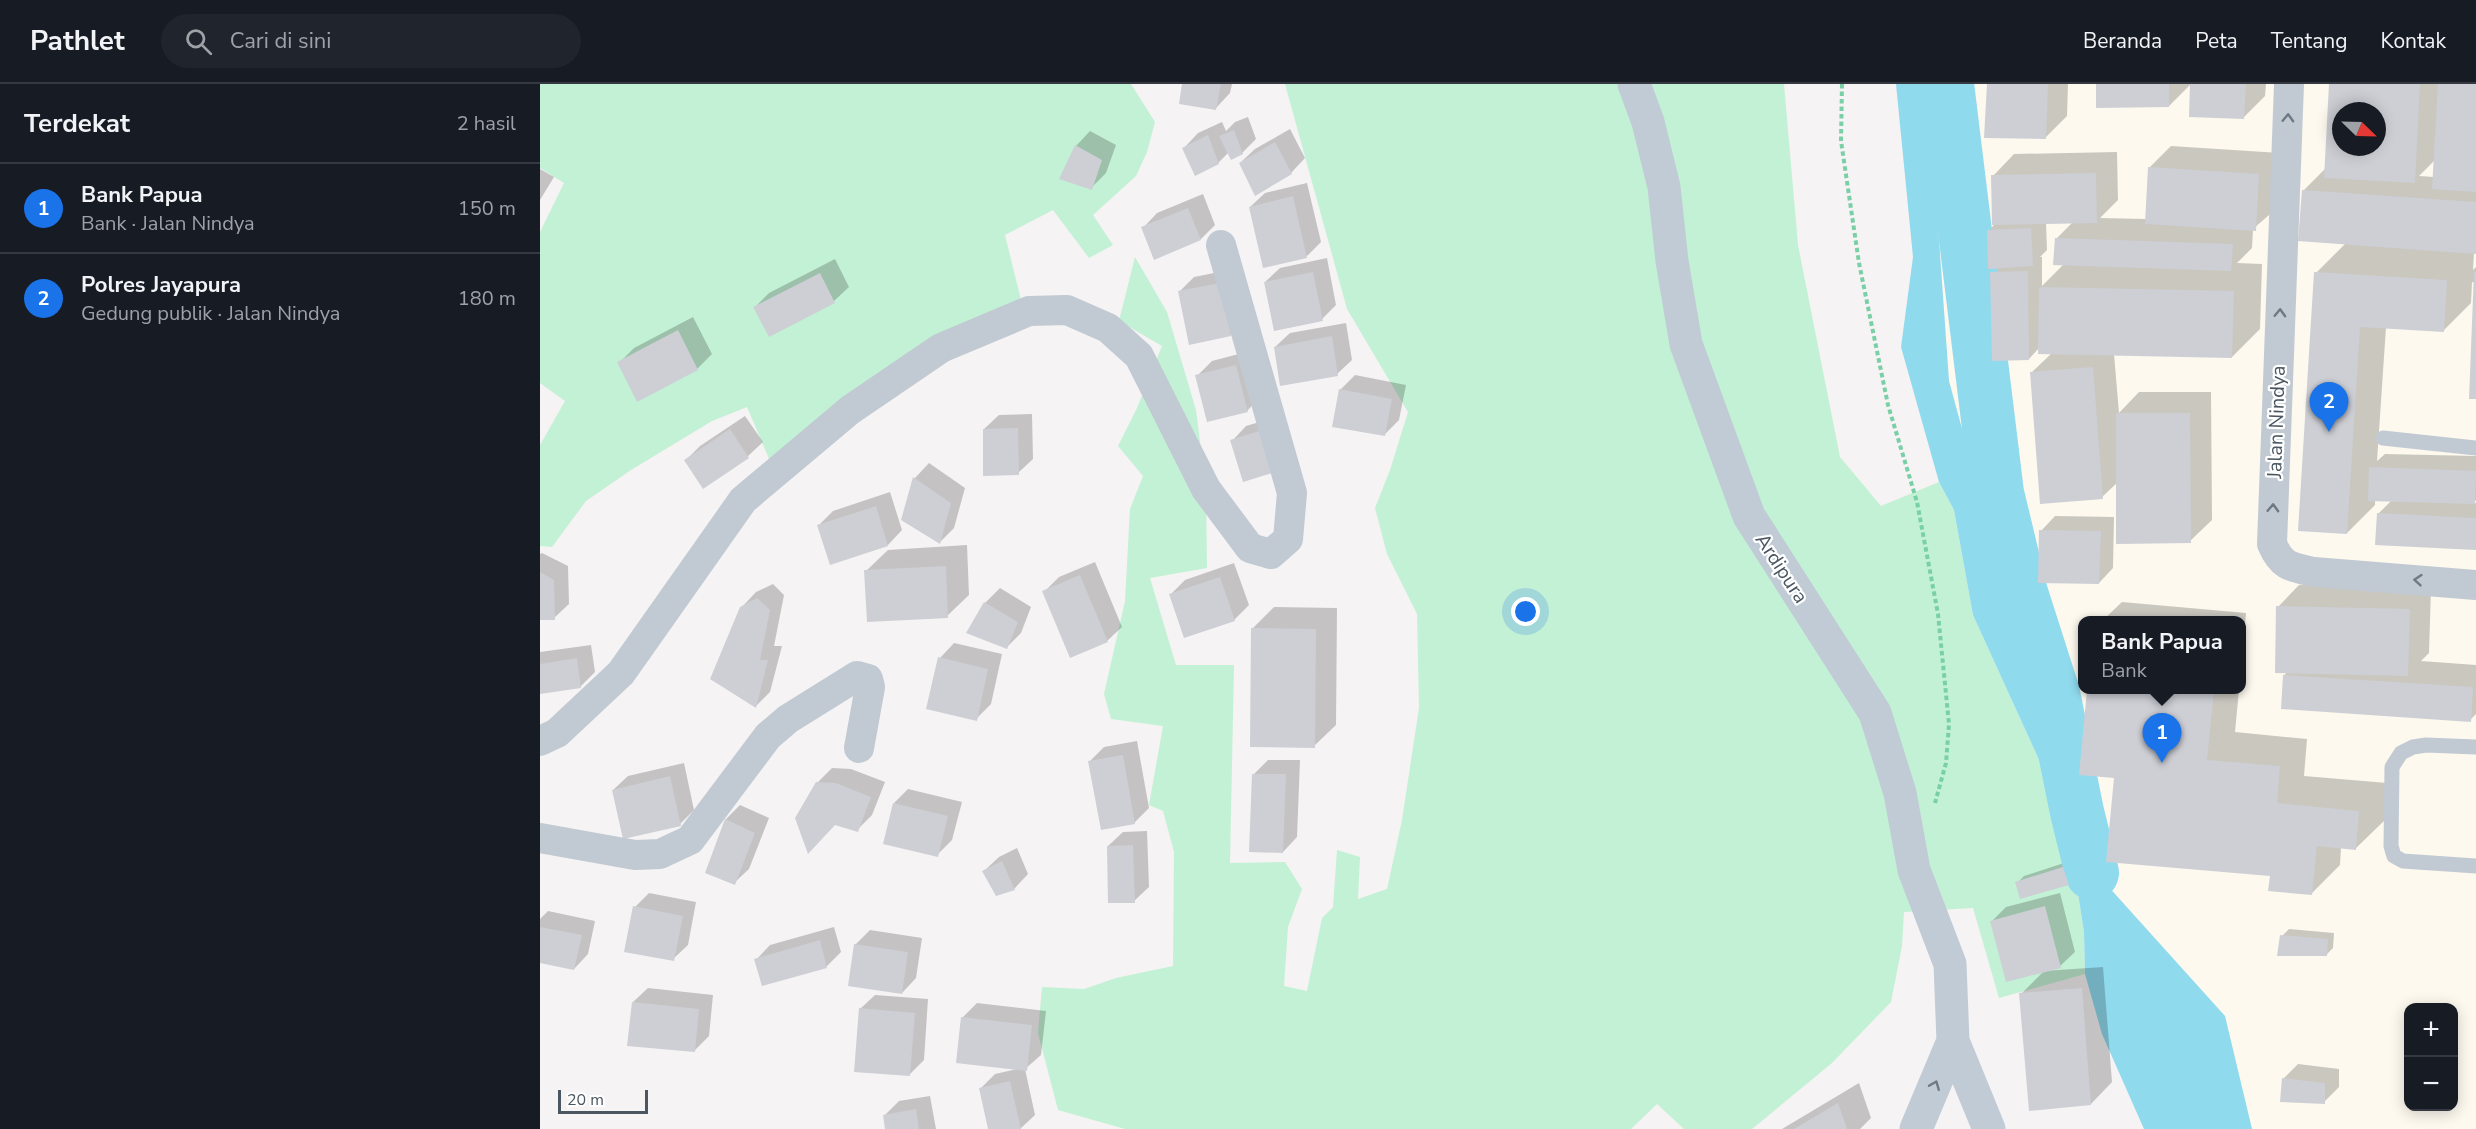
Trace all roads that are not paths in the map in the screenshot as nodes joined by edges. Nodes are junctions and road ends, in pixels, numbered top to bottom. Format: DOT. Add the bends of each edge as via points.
graph roads {
  1 [pos="1634,84"];
  2 [pos="2289,84"];
  3 [pos="1221,245"];
  4 [pos="2383,438"];
  5 [pos="2476,448"];
  6 [pos="2476,585"];
  7 [pos="540,741"];
  8 [pos="2476,747"];
  9 [pos="859,748"];
  10 [pos="540,838"];
  11 [pos="2476,866"];
  12 [pos="1953,1041"];
  13 [pos="1916,1129"];
  14 [pos="1989,1129"];
  1 -- 12 [label="street, Ardipura" via="1664,187 1686,344 1749,516 1875,713 1900,793 1914,870 1950,964"];
  6 -- 2 [label="street, Jalan Nindya, one-way" via="2314,572 2278,559 2272,544"];
  3 -- 7 [label="street" via="1293,493 1288,539 1271,554 1250,548 1206,489 1139,356 1108,328 1067,310 1029,311 941,348 850,410 743,500 621,673 557,733"];
  4 -- 5 [label="lane"];
  8 -- 11 [label="lane" via="2426,745 2401,753 2392,767 2391,846 2394,856 2403,861"];
  9 -- 10 [label="street" via="870,687 868,679 857,676 768,736 690,840 660,854 634,855"];
  13 -- 12 [label="street, Ardipura, one-way"];
  12 -- 14 [label="street, Ardipura"];
}
